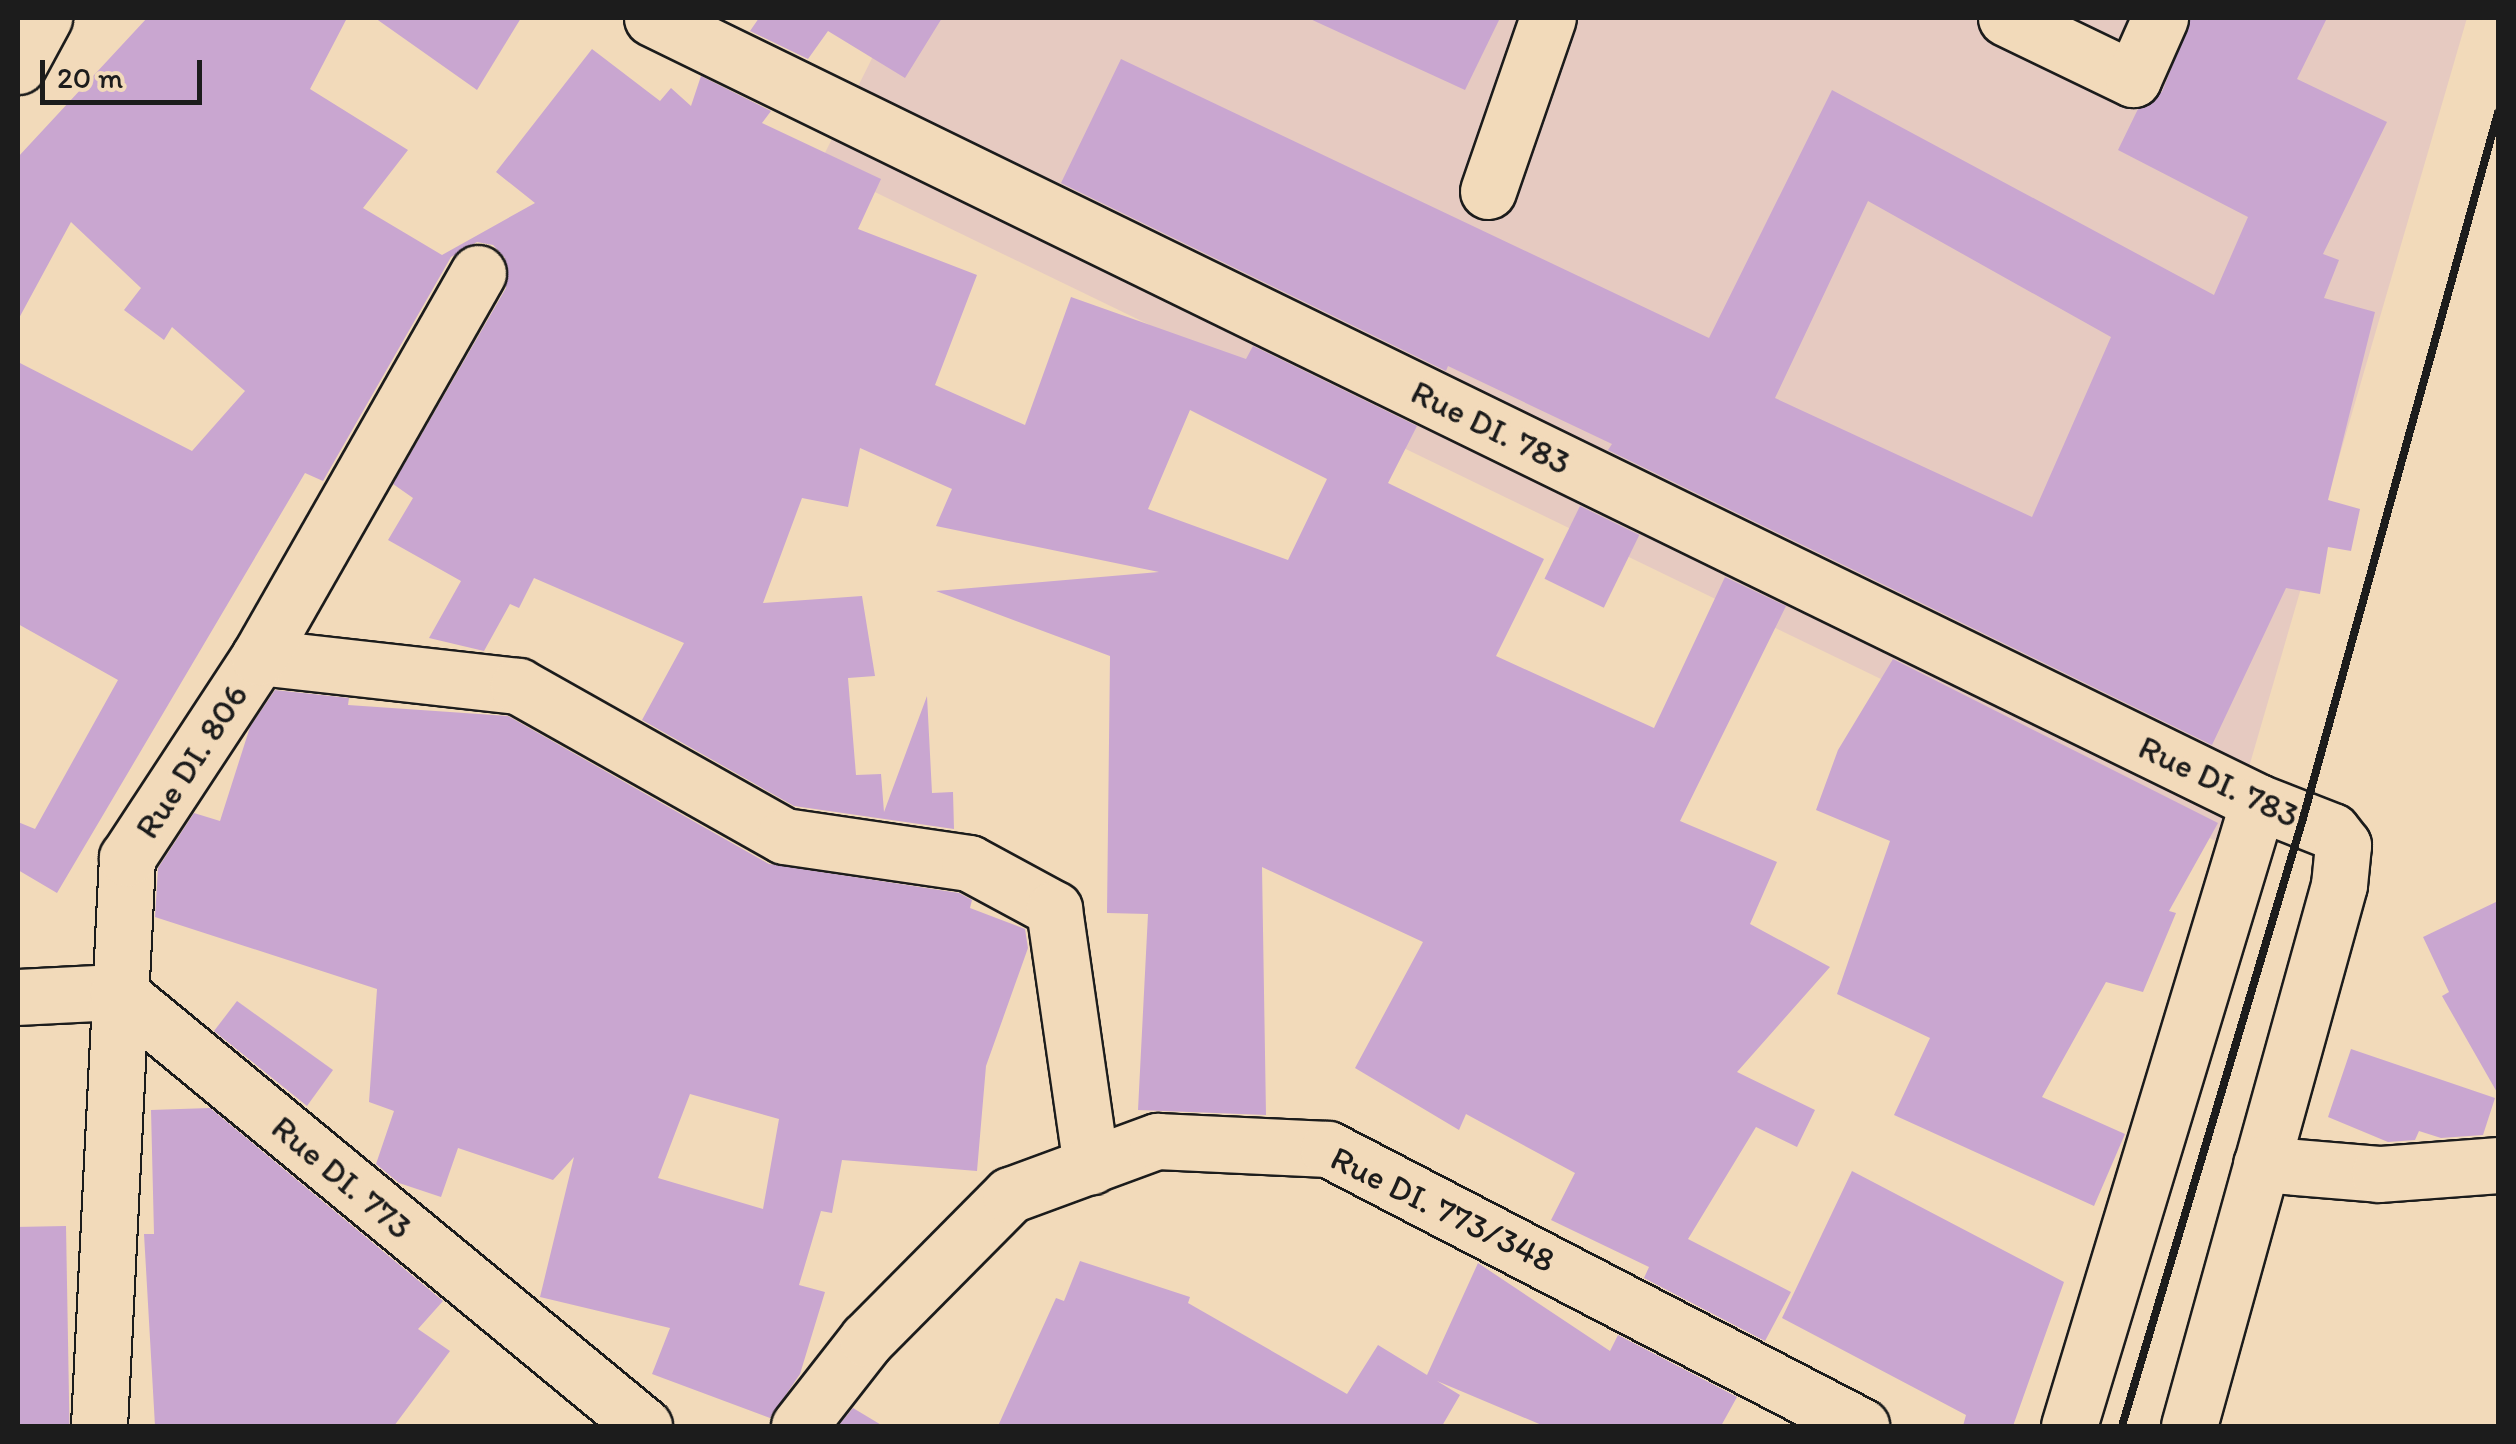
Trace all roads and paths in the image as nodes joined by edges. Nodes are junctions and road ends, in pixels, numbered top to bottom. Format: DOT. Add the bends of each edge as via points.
graph roads {
  1 [pos="44,18"];
  2 [pos="652,18"];
  3 [pos="1548,18"];
  4 [pos="2006,18"];
  5 [pos="2160,18"];
  6 [pos="18,66"];
  7 [pos="1488,191"];
  8 [pos="478,273"];
  9 [pos="259,657"];
  10 [pos="2258,802"];
  11 [pos="118,992"];
  12 [pos="18,997"];
  13 [pos="2260,1164"];
  14 [pos="2498,1165"];
  15 [pos="1091,1166"];
  16 [pos="99,1426"];
  17 [pos="644,1426"];
  18 [pos="799,1426"];
  19 [pos="1861,1426"];
  20 [pos="2069,1426"];
  21 [pos="2189,1426"];
  1 -- 6 [label="street"];
  2 -- 10 [label="street, Rue DI. 783"];
  3 -- 7 [label="street"];
  4 -- 5 [label="street" via="2132,79"];
  8 -- 9 [label="street, Rue DI. 806"];
  9 -- 11 [label="street, Rue DI. 806" via="127,858"];
  9 -- 15 [label="street" via="518,686 784,836 969,863 1054,909"];
  10 -- 13 [label="street, Rue DI. 783" via="2332,831 2344,844 2339,886"];
  10 -- 20 [label="street"];
  11 -- 12 [label="street"];
  11 -- 16 [label="street, Rue DI. 806"];
  11 -- 17 [label="street, Rue DI. 773"];
  13 -- 14 [label="street" via="2379,1174"];
  13 -- 21 [label="street"];
  15 -- 18 [label="street, Rue DI. 773/348" via="1010,1195 867,1339"];
  15 -- 19 [label="street, Rue DI. 773/348" via="1157,1141 1328,1148"];
}
